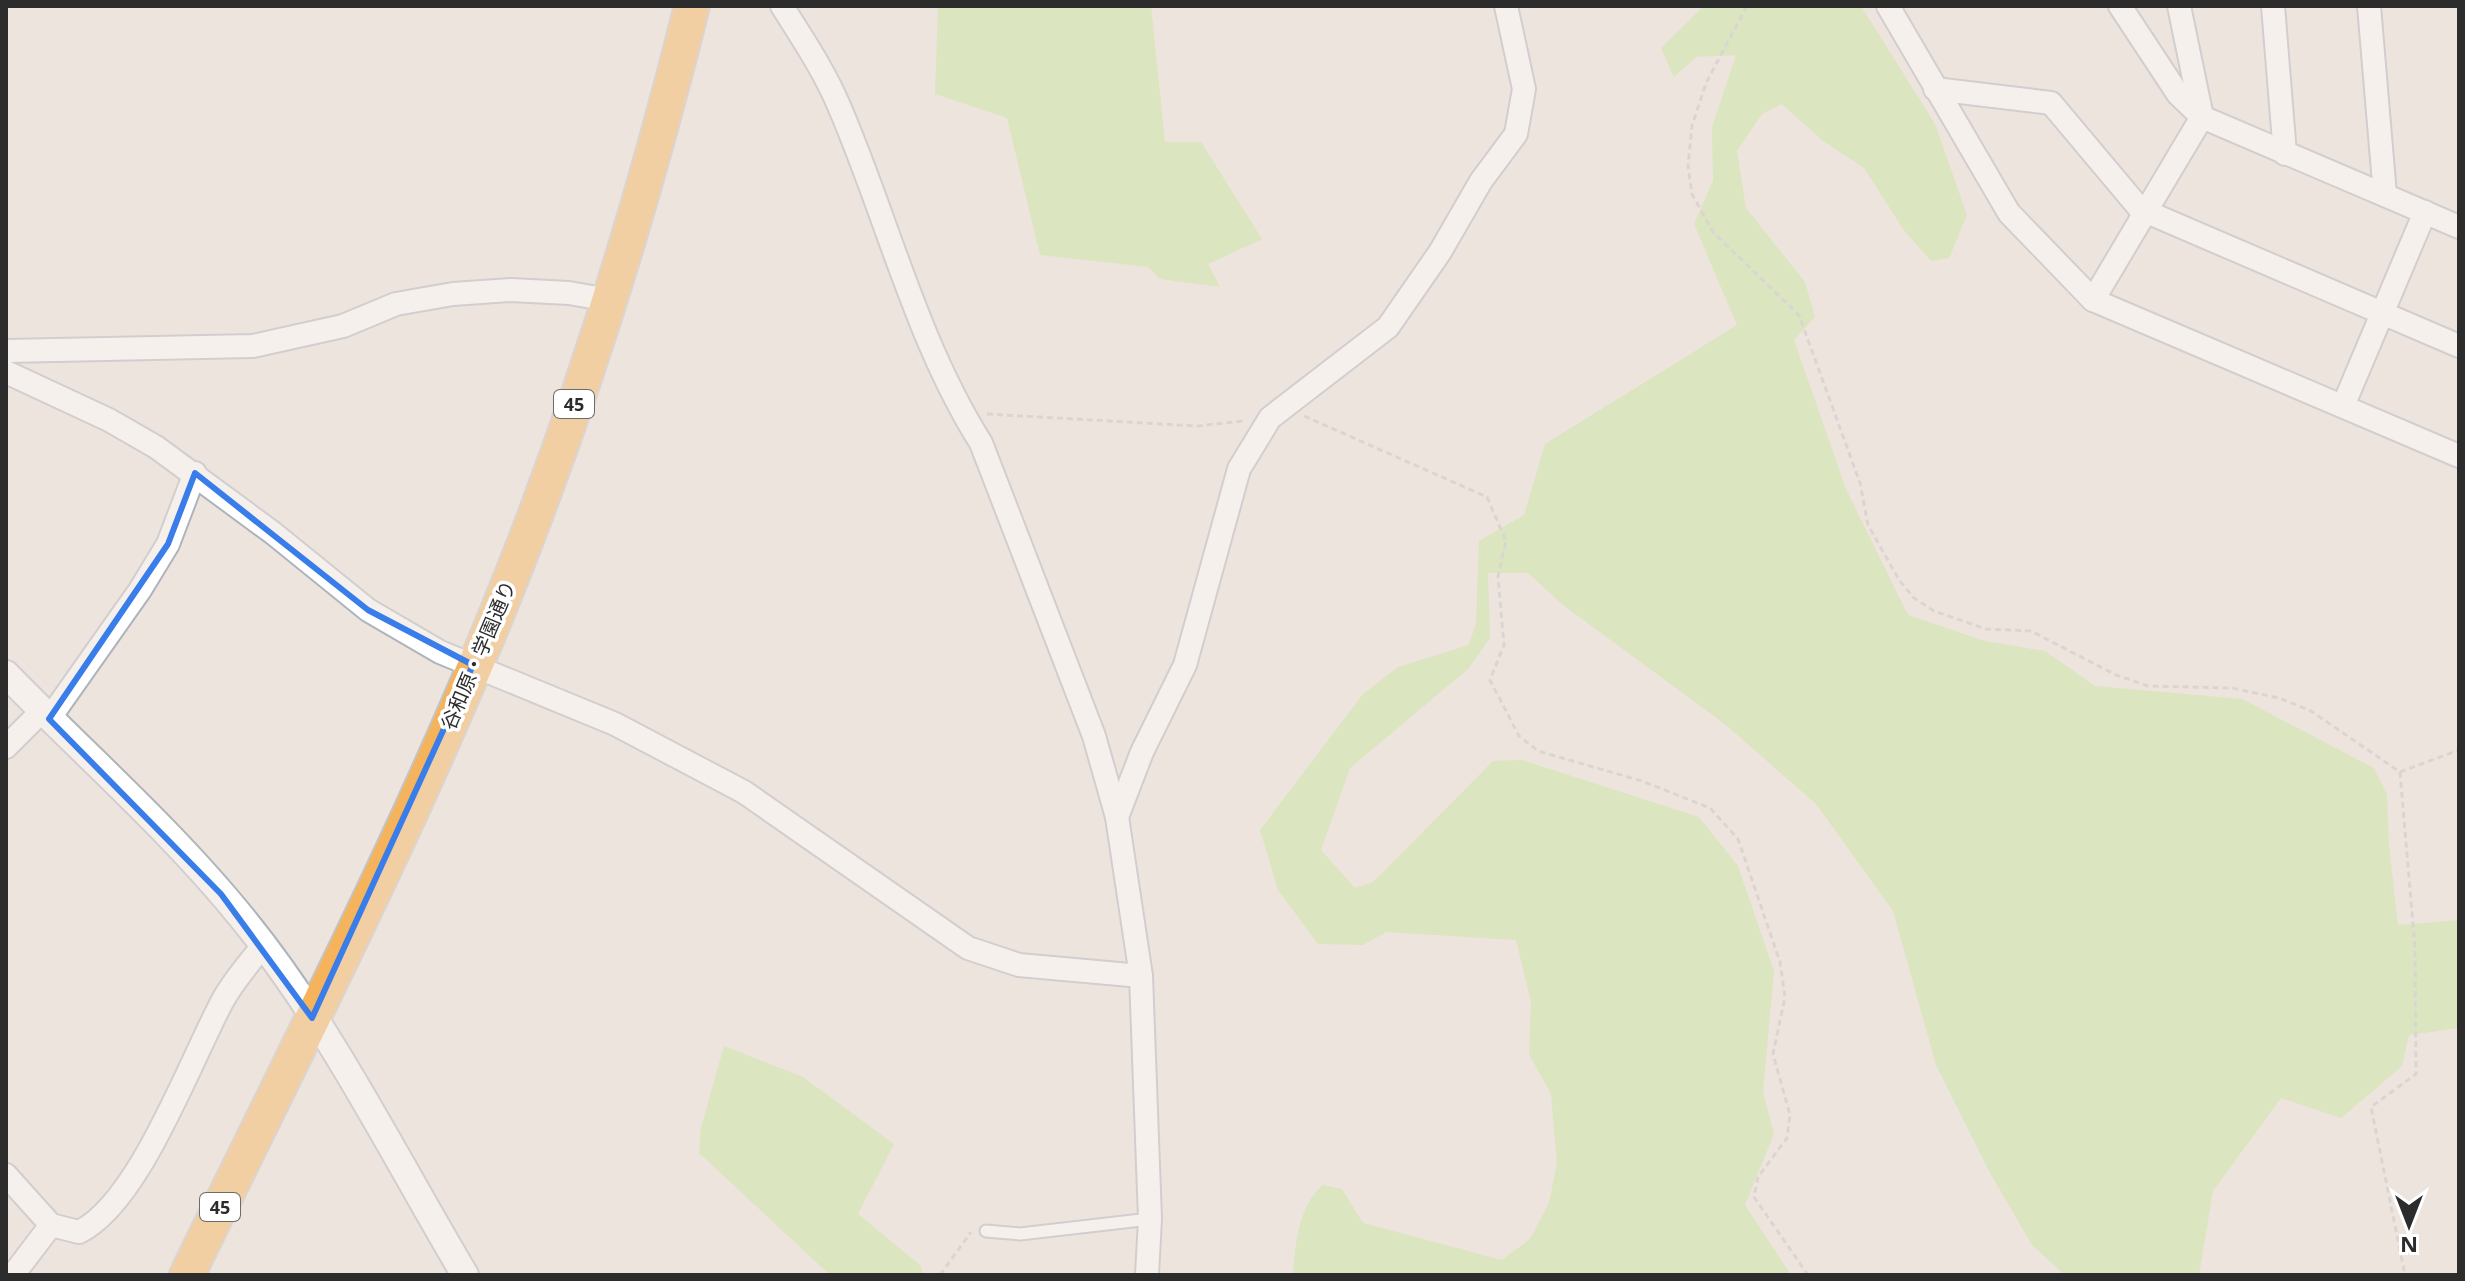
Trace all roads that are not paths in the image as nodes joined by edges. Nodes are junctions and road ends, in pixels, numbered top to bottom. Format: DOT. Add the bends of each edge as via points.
graph roads {
  1 [pos="692,6"];
  2 [pos="782,6"];
  3 [pos="1506,6"];
  4 [pos="1888,6"];
  5 [pos="2120,6"];
  6 [pos="2179,6"];
  7 [pos="2273,6"];
  8 [pos="2369,6"];
  9 [pos="1935,89"];
  10 [pos="2202,117"];
  11 [pos="2285,154"];
  12 [pos="2385,195"];
  13 [pos="2147,212"];
  14 [pos="2425,212"];
  15 [pos="2459,227"];
  16 [pos="609,300"];
  17 [pos="2093,300"];
  18 [pos="2381,314"];
  19 [pos="2459,346"];
  20 [pos="6,351"];
  21 [pos="6,372"];
  22 [pos="2343,406"];
  23 [pos="2459,456"];
  24 [pos="195,473"];
  25 [pos="473,665"];
  26 [pos="6,674"];
  27 [pos="45,715"];
  28 [pos="6,747"];
  29 [pos="1117,817"];
  30 [pos="263,946"];
  31 [pos="1141,976"];
  32 [pos="312,1018"];
  33 [pos="6,1175"];
  34 [pos="1150,1219"];
  35 [pos="51,1225"];
  36 [pos="986,1231"];
  37 [pos="13,1275"];
  38 [pos="187,1275"];
  39 [pos="465,1275"];
  40 [pos="1147,1275"];
  1 -- 16 [label="main road, 谷和原・学園通り / 45" via="646,185"];
  2 -- 29 [label="street" via="838,104 962,413 981,443 1079,697"];
  3 -- 29 [label="street" via="1524,89 1516,134 1388,327 1276,412 1239,469 1185,665"];
  4 -- 9 [label="street"];
  5 -- 10 [label="street" via="2178,94"];
  6 -- 10 [label="street"];
  7 -- 11 [label="street"];
  8 -- 12 [label="street"];
  9 -- 13 [label="street" via="2051,103"];
  9 -- 17 [label="street" via="2009,213"];
  10 -- 11 [label="street"];
  10 -- 13 [label="street"];
  11 -- 12 [label="street"];
  12 -- 14 [label="street"];
  13 -- 17 [label="street"];
  13 -- 18 [label="street"];
  14 -- 15 [label="street"];
  14 -- 18 [label="street"];
  16 -- 20 [label="street" via="511,290 453,294 396,304 343,326 253,346"];
  16 -- 25 [label="main road, 谷和原・学園通り / 45" via="516,565"];
  17 -- 22 [label="street"];
  18 -- 19 [label="street"];
  18 -- 22 [label="street"];
  21 -- 24 [label="street" via="109,420"];
  22 -- 23 [label="street"];
  24 -- 25 [label="street" via="368,610"];
  24 -- 27 [label="street" via="168,544 140,590"];
  25 -- 31 [label="street" via="615,724 744,792 968,948 1019,965"];
  25 -- 32 [label="main road, 谷和原・学園通り / 45"];
  26 -- 27 [label="street"];
  27 -- 28 [label="street"];
  27 -- 30 [label="street" via="195,865"];
  29 -- 31 [label="street"];
  30 -- 32 [label="street"];
  30 -- 35 [label="street" via="224,998 127,1187 97,1224 79,1232"];
  31 -- 34 [label="street"];
  32 -- 38 [label="main road, 谷和原・学園通り / 45"];
  32 -- 39 [label="street"];
  33 -- 35 [label="street"];
  34 -- 36 [label="lane" via="1020,1234"];
  34 -- 40 [label="street"];
  35 -- 37 [label="street"];
}
